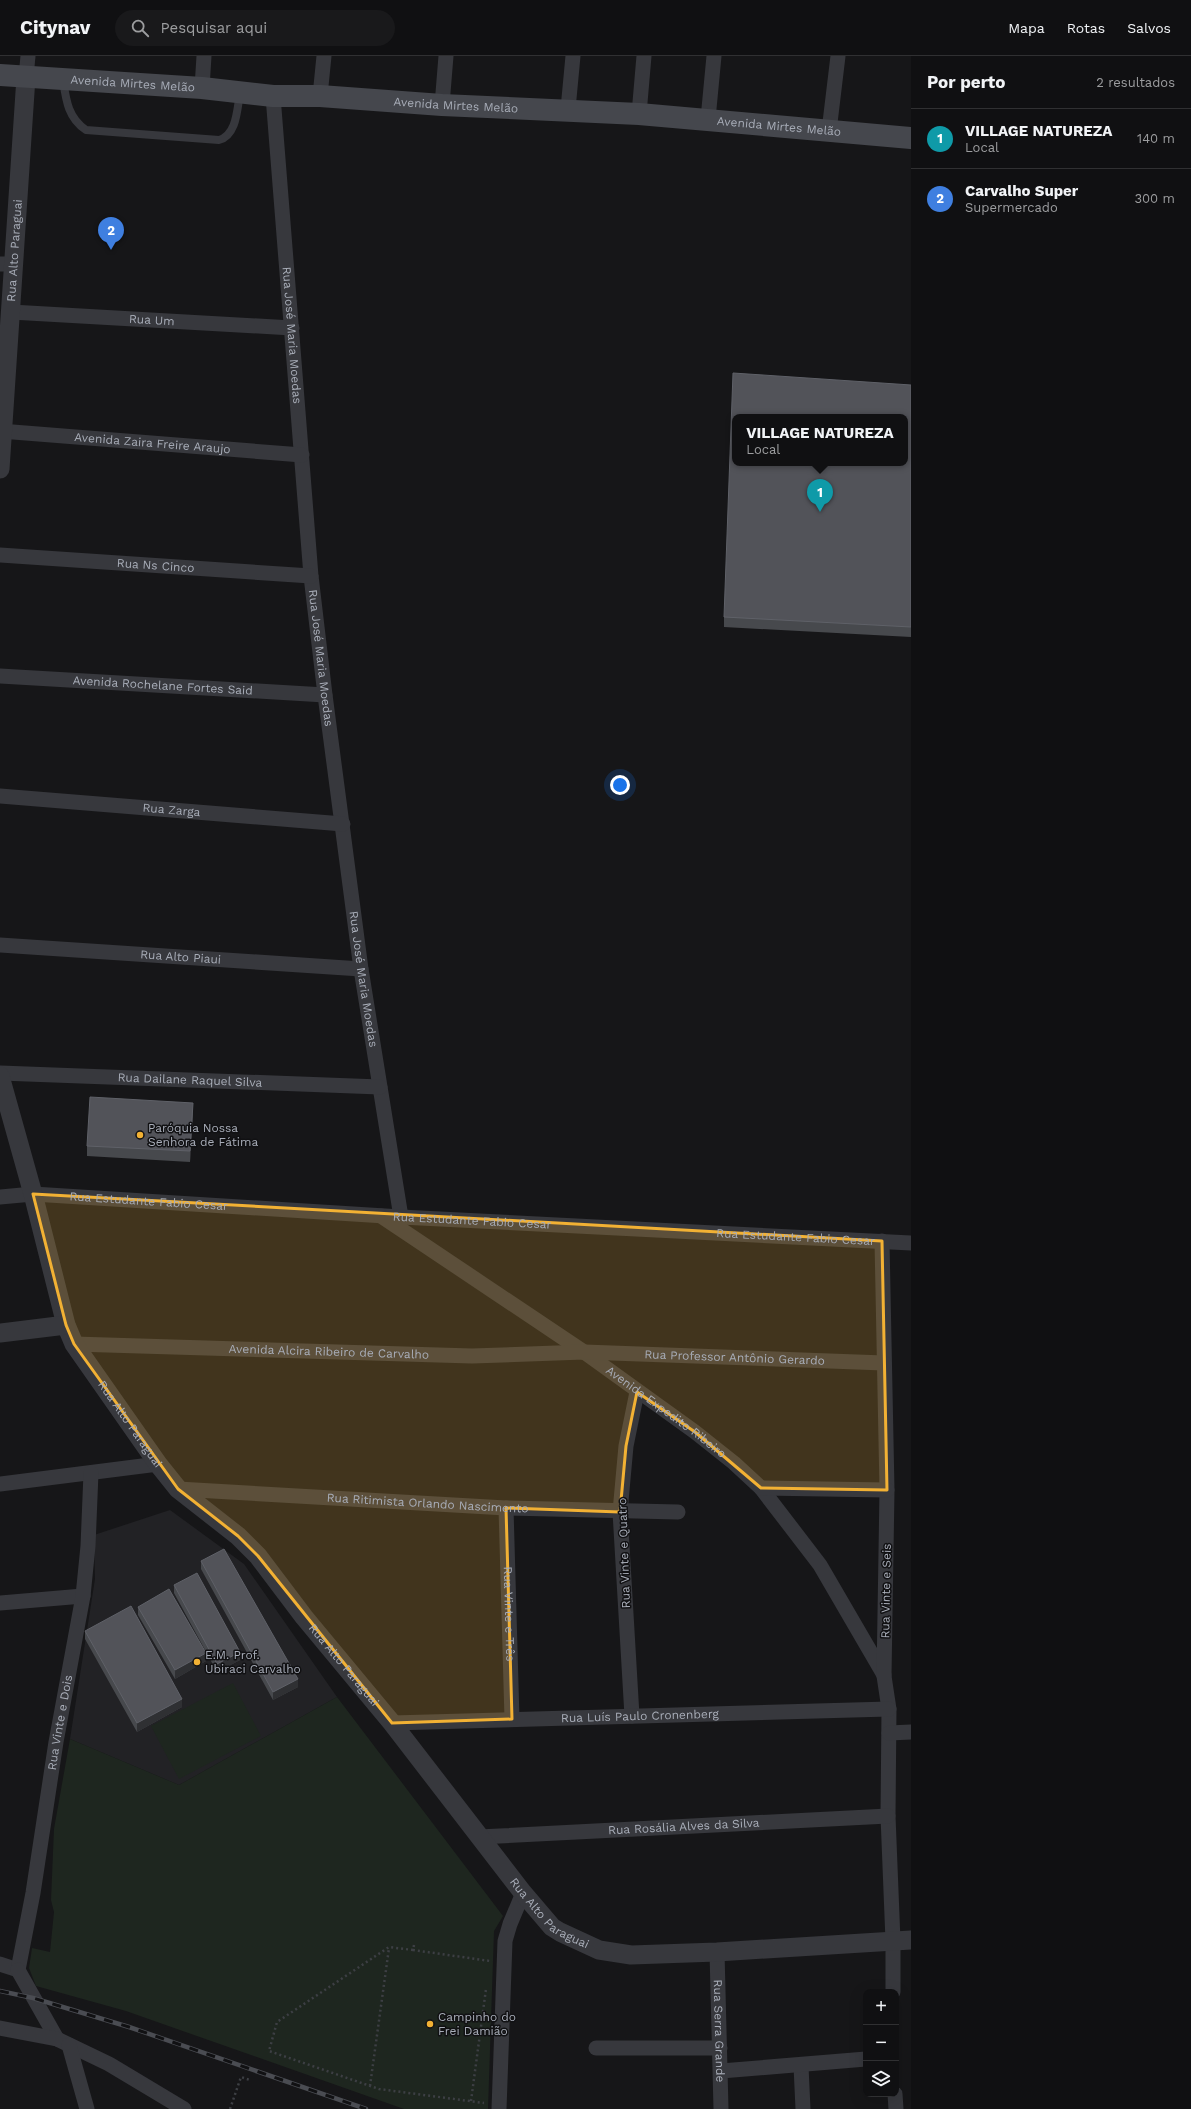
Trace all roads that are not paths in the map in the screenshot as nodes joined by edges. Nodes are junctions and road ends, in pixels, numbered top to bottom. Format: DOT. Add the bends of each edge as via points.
graph roads {
  1 [pos="204,56"];
  2 [pos="324,56"];
  3 [pos="446,56"];
  4 [pos="572,56"];
  5 [pos="644,56"];
  6 [pos="714,56"];
  7 [pos="838,56"];
  8 [pos="27,67"];
  9 [pos="0,75"];
  10 [pos="63,80"];
  11 [pos="202,88"];
  12 [pos="240,93"];
  13 [pos="273,96"];
  14 [pos="320,96"];
  15 [pos="442,105"];
  16 [pos="568,109"];
  17 [pos="639,114"];
  18 [pos="708,119"];
  19 [pos="829,131"];
  20 [pos="911,138"];
  21 [pos="7,264"];
  22 [pos="11,312"];
  23 [pos="292,328"];
  24 [pos="1,431"];
  25 [pos="302,455"];
  26 [pos="0,468"];
  27 [pos="0,555"];
  28 [pos="311,576"];
  29 [pos="0,676"];
  30 [pos="324,695"];
  31 [pos="0,796"];
  32 [pos="343,824"];
  33 [pos="0,946"];
  34 [pos="361,969"];
  35 [pos="0,1074"];
  36 [pos="380,1087"];
  37 [pos="33,1194"];
  38 [pos="0,1197"];
  39 [pos="380,1216"];
  40 [pos="400,1217"];
  41 [pos="882,1241"];
  42 [pos="911,1242"];
  43 [pos="66,1325"];
  44 [pos="0,1333"];
  45 [pos="74,1344"];
  46 [pos="584,1352"];
  47 [pos="884,1363"];
  48 [pos="637,1392"];
  49 [pos="158,1464"];
  50 [pos="91,1473"];
  51 [pos="0,1484"];
  52 [pos="761,1488"];
  53 [pos="178,1489"];
  54 [pos="887,1490"];
  55 [pos="506,1508"];
  56 [pos="620,1512"];
  57 [pos="678,1512"];
  58 [pos="82,1596"];
  59 [pos="0,1604"];
  60 [pos="884,1676"];
  61 [pos="889,1709"];
  62 [pos="632,1716"];
  63 [pos="512,1719"];
  64 [pos="392,1723"];
  65 [pos="911,1732"];
  66 [pos="889,1733"];
  67 [pos="888,1816"];
  68 [pos="479,1837"];
  69 [pos="523,1893"];
  70 [pos="902,1940"];
  71 [pos="717,1952"];
  72 [pos="0,1964"];
  73 [pos="18,1970"];
  74 [pos="894,1989"];
  75 [pos="0,2028"];
  76 [pos="63,2042"];
  77 [pos="596,2048"];
  78 [pos="720,2048"];
  79 [pos="863,2059"];
  80 [pos="801,2066"];
  81 [pos="721,2071"];
  82 [pos="895,2097"];
  83 [pos="499,2107"];
  84 [pos="87,2109"];
  85 [pos="184,2109"];
  86 [pos="721,2109"];
  87 [pos="803,2109"];
  88 [pos="896,2109"];
  1 -- 11 [label="street"];
  2 -- 14 [label="street"];
  3 -- 15 [label="street"];
  4 -- 16 [label="street"];
  5 -- 17 [label="street"];
  6 -- 18 [label="street"];
  7 -- 19 [label="street"];
  8 -- 9 [label="main road, Avenida Mirtes Melão"];
  8 -- 10 [label="main road, Avenida Mirtes Melão"];
  8 -- 21 [label="street, Rua Alto Paraguai"];
  10 -- 11 [label="main road, Avenida Mirtes Melão"];
  10 -- 12 [label="lane" via="68,108 80,126 86,130 148,135 219,140 225,138 230,134 235,120"];
  11 -- 12 [label="main road, Avenida Mirtes Melão"];
  12 -- 13 [label="main road, Avenida Mirtes Melão"];
  13 -- 14 [label="main road, Avenida Mirtes Melão"];
  13 -- 23 [label="street, Rua José Maria Moedas"];
  14 -- 15 [label="main road, Avenida Mirtes Melão"];
  15 -- 16 [label="main road, Avenida Mirtes Melão"];
  16 -- 17 [label="main road, Avenida Mirtes Melão"];
  17 -- 18 [label="main road, Avenida Mirtes Melão"];
  18 -- 19 [label="main road, Avenida Mirtes Melão"];
  19 -- 20 [label="main road, Avenida Mirtes Melão"];
  21 -- 22 [label="street, Rua Alto Paraguai"];
  22 -- 23 [label="street, Rua Um"];
  22 -- 24 [label="street, Rua Alto Paraguai"];
  23 -- 25 [label="street, Rua José Maria Moedas"];
  24 -- 25 [label="street, Avenida Zaira Freire Araujo"];
  24 -- 26 [label="street, Rua Alto Paraguai"];
  25 -- 28 [label="street, Rua José Maria Moedas"];
  27 -- 28 [label="street, Rua Ns Cinco"];
  28 -- 30 [label="street, Rua José Maria Moedas"];
  29 -- 30 [label="street, Avenida Rochelane Fortes Said"];
  30 -- 32 [label="street, Rua José Maria Moedas"];
  31 -- 32 [label="street, Rua Zarga"];
  32 -- 34 [label="street, Rua José Maria Moedas"];
  33 -- 34 [label="street, Rua Alto Piaui"];
  34 -- 36 [label="street, Rua José Maria Moedas"];
  35 -- 36 [label="street, Rua Dailane Raquel Silva"];
  35 -- 37 [label="street, Rua Alto Paraguai"];
  36 -- 40 [label="street, Rua José Maria Moedas"];
  37 -- 38 [label="street, Rua Estudante Fabio Cesar"];
  37 -- 39 [label="street, Rua Estudante Fabio Cesar"];
  37 -- 43 [label="street, Rua Alto Paraguai"];
  39 -- 40 [label="street, Rua Estudante Fabio Cesar"];
  39 -- 46 [label="street, Avenida Expedito Ribeiro"];
  40 -- 41 [label="street, Rua Estudante Fabio Cesar"];
  41 -- 42 [label="street, Rua Estudante Fabio Cesar"];
  41 -- 47 [label="street, Rua Vinte e Seis"];
  43 -- 44 [label="street"];
  43 -- 45 [label="street, Rua Alto Paraguai"];
  45 -- 46 [label="street, Avenida Alcira Ribeiro de Carvalho" via="472,1356"];
  45 -- 49 [label="street, Rua Alto Paraguai"];
  46 -- 47 [label="street, Rua Professor Antônio Gerardo"];
  46 -- 48 [label="street, Avenida Expedito Ribeiro"];
  47 -- 54 [label="street, Rua Vinte e Seis"];
  48 -- 52 [label="street, Avenida Expedito Ribeiro" via="695,1432"];
  48 -- 56 [label="street, Rua Vinte e Quatro" via="626,1446"];
  49 -- 50 [label="street"];
  49 -- 53 [label="street, Rua Alto Paraguai"];
  50 -- 51 [label="street"];
  50 -- 58 [label="street, Rua Vinte e Dois" via="88,1546"];
  52 -- 54 [label="street"];
  52 -- 60 [label="street, Avenida Expedito Ribeiro" via="820,1565"];
  53 -- 55 [label="street, Rua Ritimista Orlando Nascimento"];
  53 -- 64 [label="street, Rua Alto Paraguai" via="238,1536 258,1556 304,1617"];
  54 -- 60 [label="street, Rua Vinte e Seis"];
  55 -- 56 [label="street, Rua Ritimista Orlando Nascimento"];
  55 -- 63 [label="street, Rua Vinte e Três"];
  56 -- 57 [label="street, Rua Ritimista Orlando Nascimento"];
  56 -- 62 [label="street, Rua Vinte e Quatro"];
  58 -- 59 [label="street"];
  58 -- 73 [label="street, Rua Vinte e Dois"];
  60 -- 61 [label="street, Rua Vinte e Seis"];
  61 -- 62 [label="street, Rua Luís Paulo Cronenberg"];
  61 -- 66 [label="street, Rua Vinte e Seis"];
  62 -- 63 [label="street, Rua Luís Paulo Cronenberg"];
  63 -- 64 [label="street, Rua Luís Paulo Cronenberg"];
  64 -- 68 [label="street, Rua Alto Paraguai"];
  65 -- 66 [label="street"];
  66 -- 67 [label="street, Rua Vinte e Seis"];
  67 -- 68 [label="street, Rua Rosália Alves da Silva"];
  67 -- 70 [label="street, Rua Vinte e Seis"];
  68 -- 69 [label="street, Rua Alto Paraguai"];
  69 -- 71 [label="street, Rua Alto Paraguai" via="552,1927 599,1950 631,1955"];
  69 -- 83 [label="street" via="497,1962"];
  70 -- 71 [label="street, Rua Alto Paraguai"];
  70 -- 74 [label="street, Rua Vinte e Seis"];
  71 -- 78 [label="street, Rua Serra Grande"];
  72 -- 73 [label="street"];
  73 -- 76 [label="street" via="33,1998"];
  75 -- 76 [label="street"];
  76 -- 84 [label="street"];
  76 -- 85 [label="street" via="109,2064"];
  77 -- 78 [label="street"];
  78 -- 81 [label="street, Rua Serra Grande"];
  79 -- 80 [label="street"];
  80 -- 81 [label="street"];
  80 -- 87 [label="street"];
  81 -- 86 [label="street, Rua Serra Grande"];
  82 -- 88 [label="street"];
}
